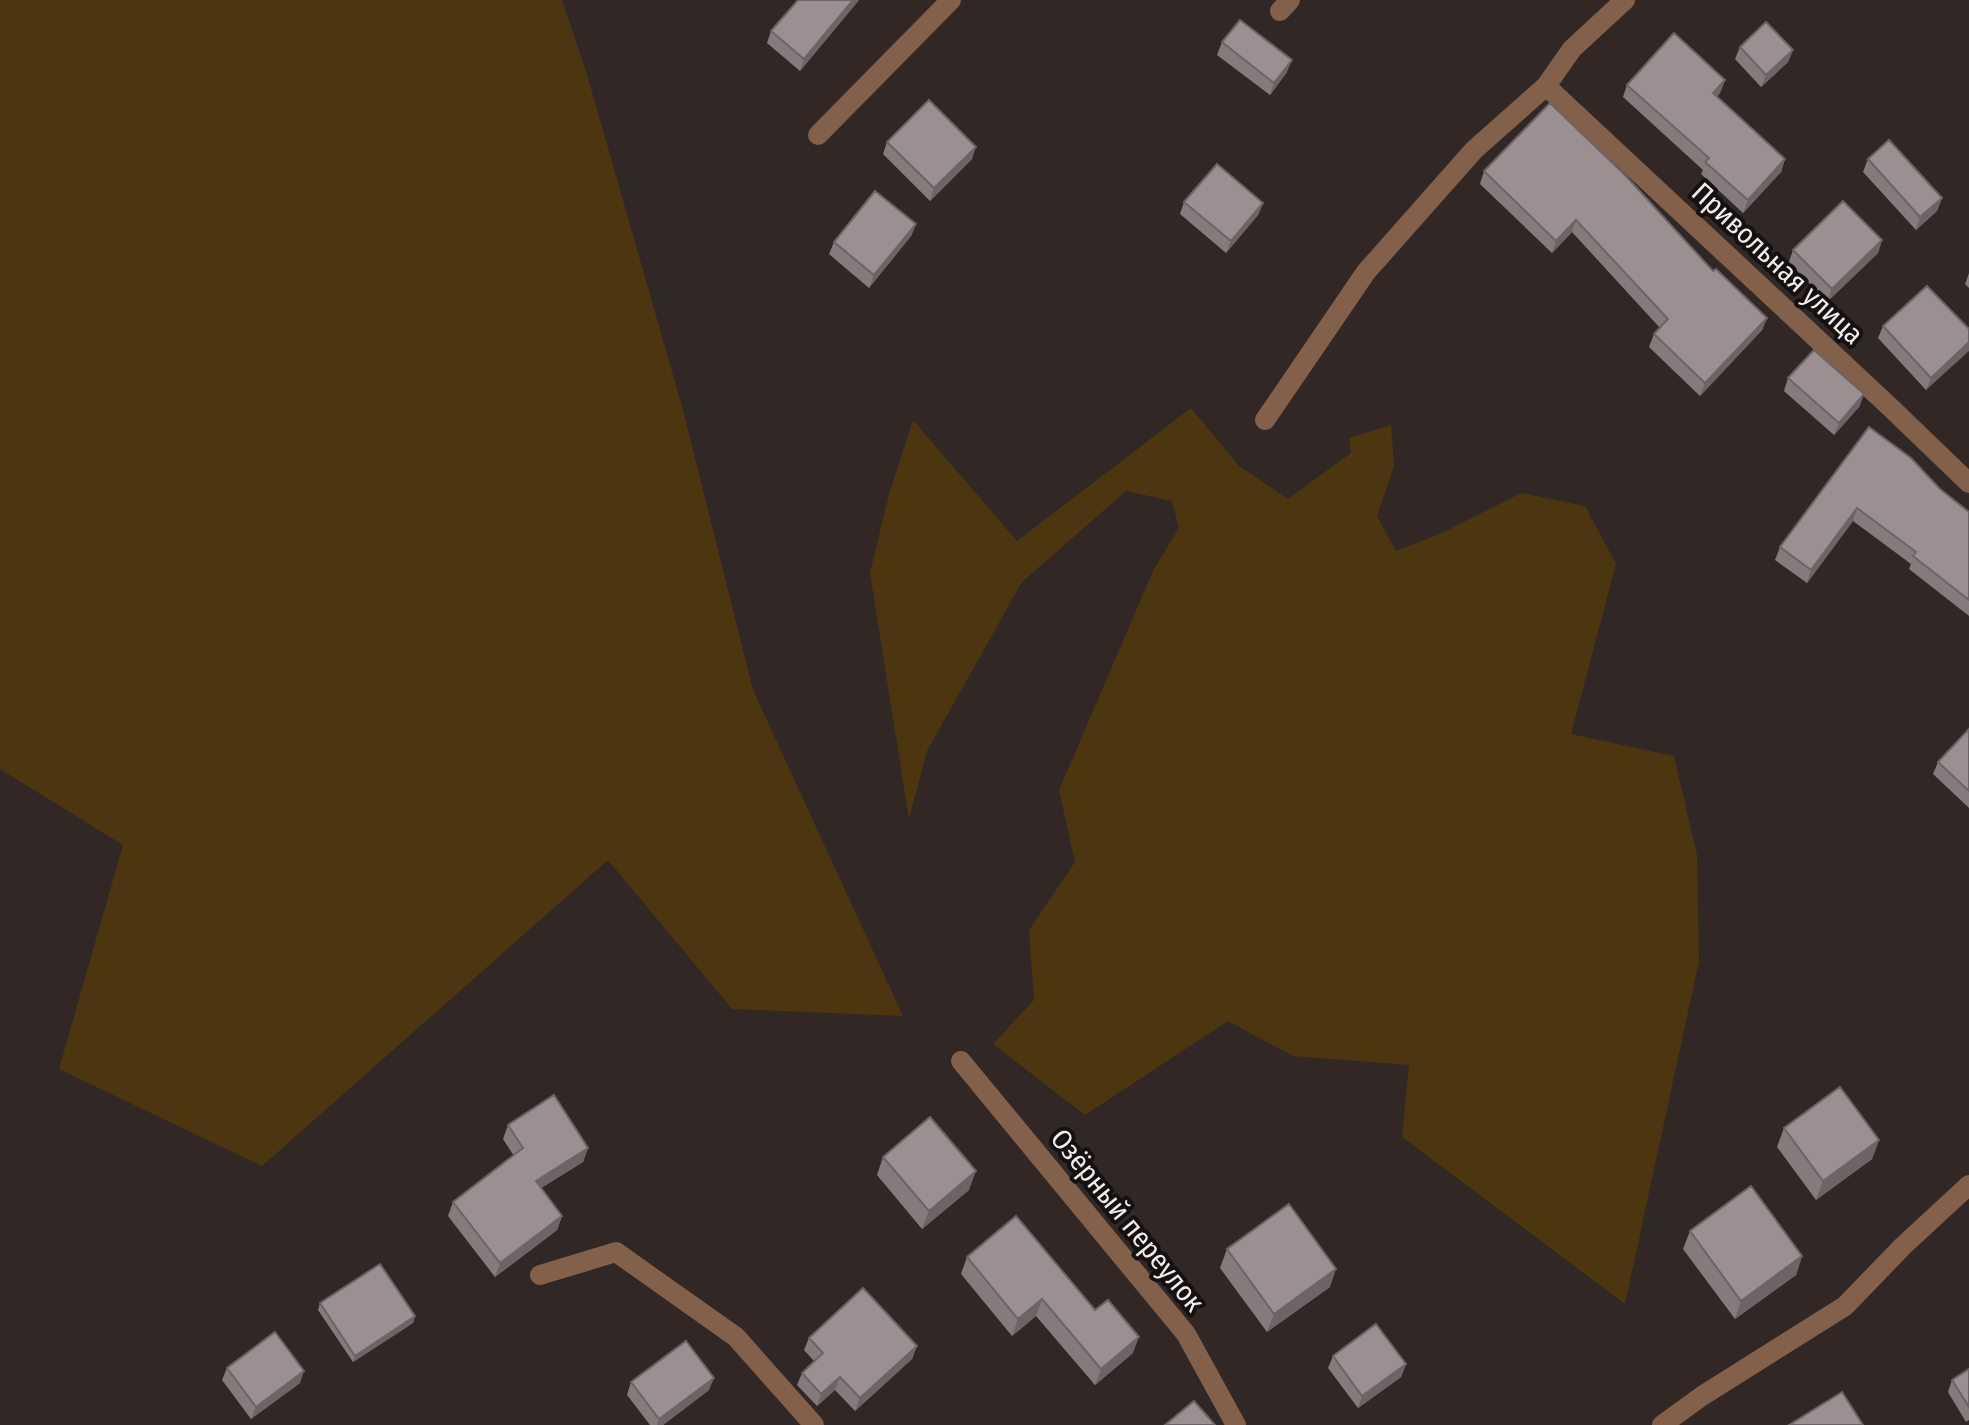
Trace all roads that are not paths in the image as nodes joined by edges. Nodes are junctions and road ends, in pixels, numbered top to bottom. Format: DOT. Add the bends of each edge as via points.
graph roads {
  1 [pos="951,0"];
  2 [pos="1625,0"];
  3 [pos="1546,86"];
  4 [pos="818,135"];
  5 [pos="1265,420"];
  6 [pos="1969,483"];
  7 [pos="961,1061"];
  8 [pos="1969,1185"];
  9 [pos="540,1275"];
  10 [pos="814,1425"];
  11 [pos="1236,1425"];
  12 [pos="1662,1425"];
  1 -- 4 [label="street"];
  2 -- 3 [label="street" via="1572,49"];
  3 -- 5 [label="street" via="1474,150 1366,272"];
  3 -- 6 [label="street, Привольная улица"];
  7 -- 11 [label="street, Озёрный переулок" via="1186,1334"];
  8 -- 12 [label="street" via="1845,1306"];
  9 -- 10 [label="street" via="616,1252 736,1337"];
}
